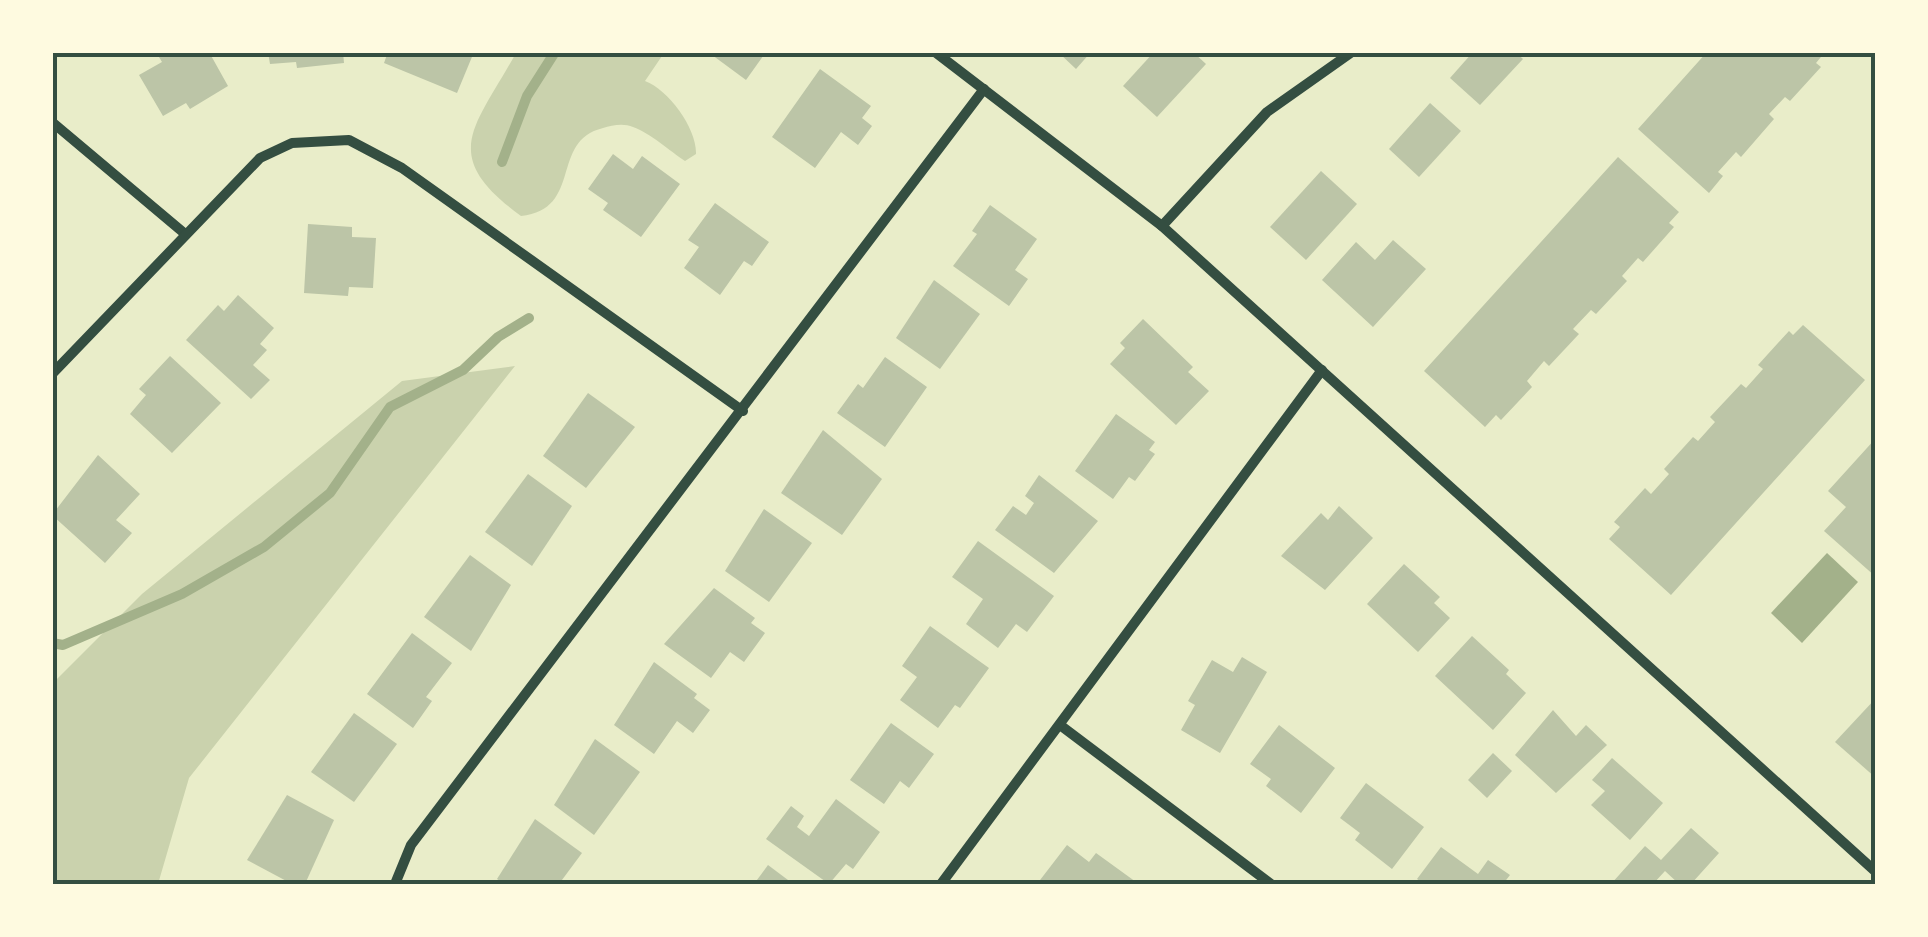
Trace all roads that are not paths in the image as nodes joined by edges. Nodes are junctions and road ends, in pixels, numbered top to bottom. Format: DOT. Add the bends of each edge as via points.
graph roads {
  1 [pos="936,52"];
  2 [pos="1352,52"];
  3 [pos="984,89"];
  4 [pos="52,122"];
  5 [pos="1162,226"];
  6 [pos="184,234"];
  7 [pos="1322,370"];
  8 [pos="52,374"];
  9 [pos="744,411"];
  10 [pos="1060,726"];
  11 [pos="1876,872"];
  12 [pos="395,884"];
  13 [pos="941,884"];
  14 [pos="1271,884"];
  1 -- 3 [label="street"];
  2 -- 5 [label="street" via="1268,112"];
  3 -- 5 [label="street"];
  3 -- 9 [label="street"];
  4 -- 6 [label="street"];
  5 -- 7 [label="street"];
  6 -- 8 [label="street"];
  6 -- 9 [label="street" via="248,167 275,149 310,140 363,144"];
  7 -- 10 [label="street"];
  7 -- 11 [label="street"];
  9 -- 12 [label="street" via="410,844"];
  10 -- 13 [label="street"];
  10 -- 14 [label="street"];
}
